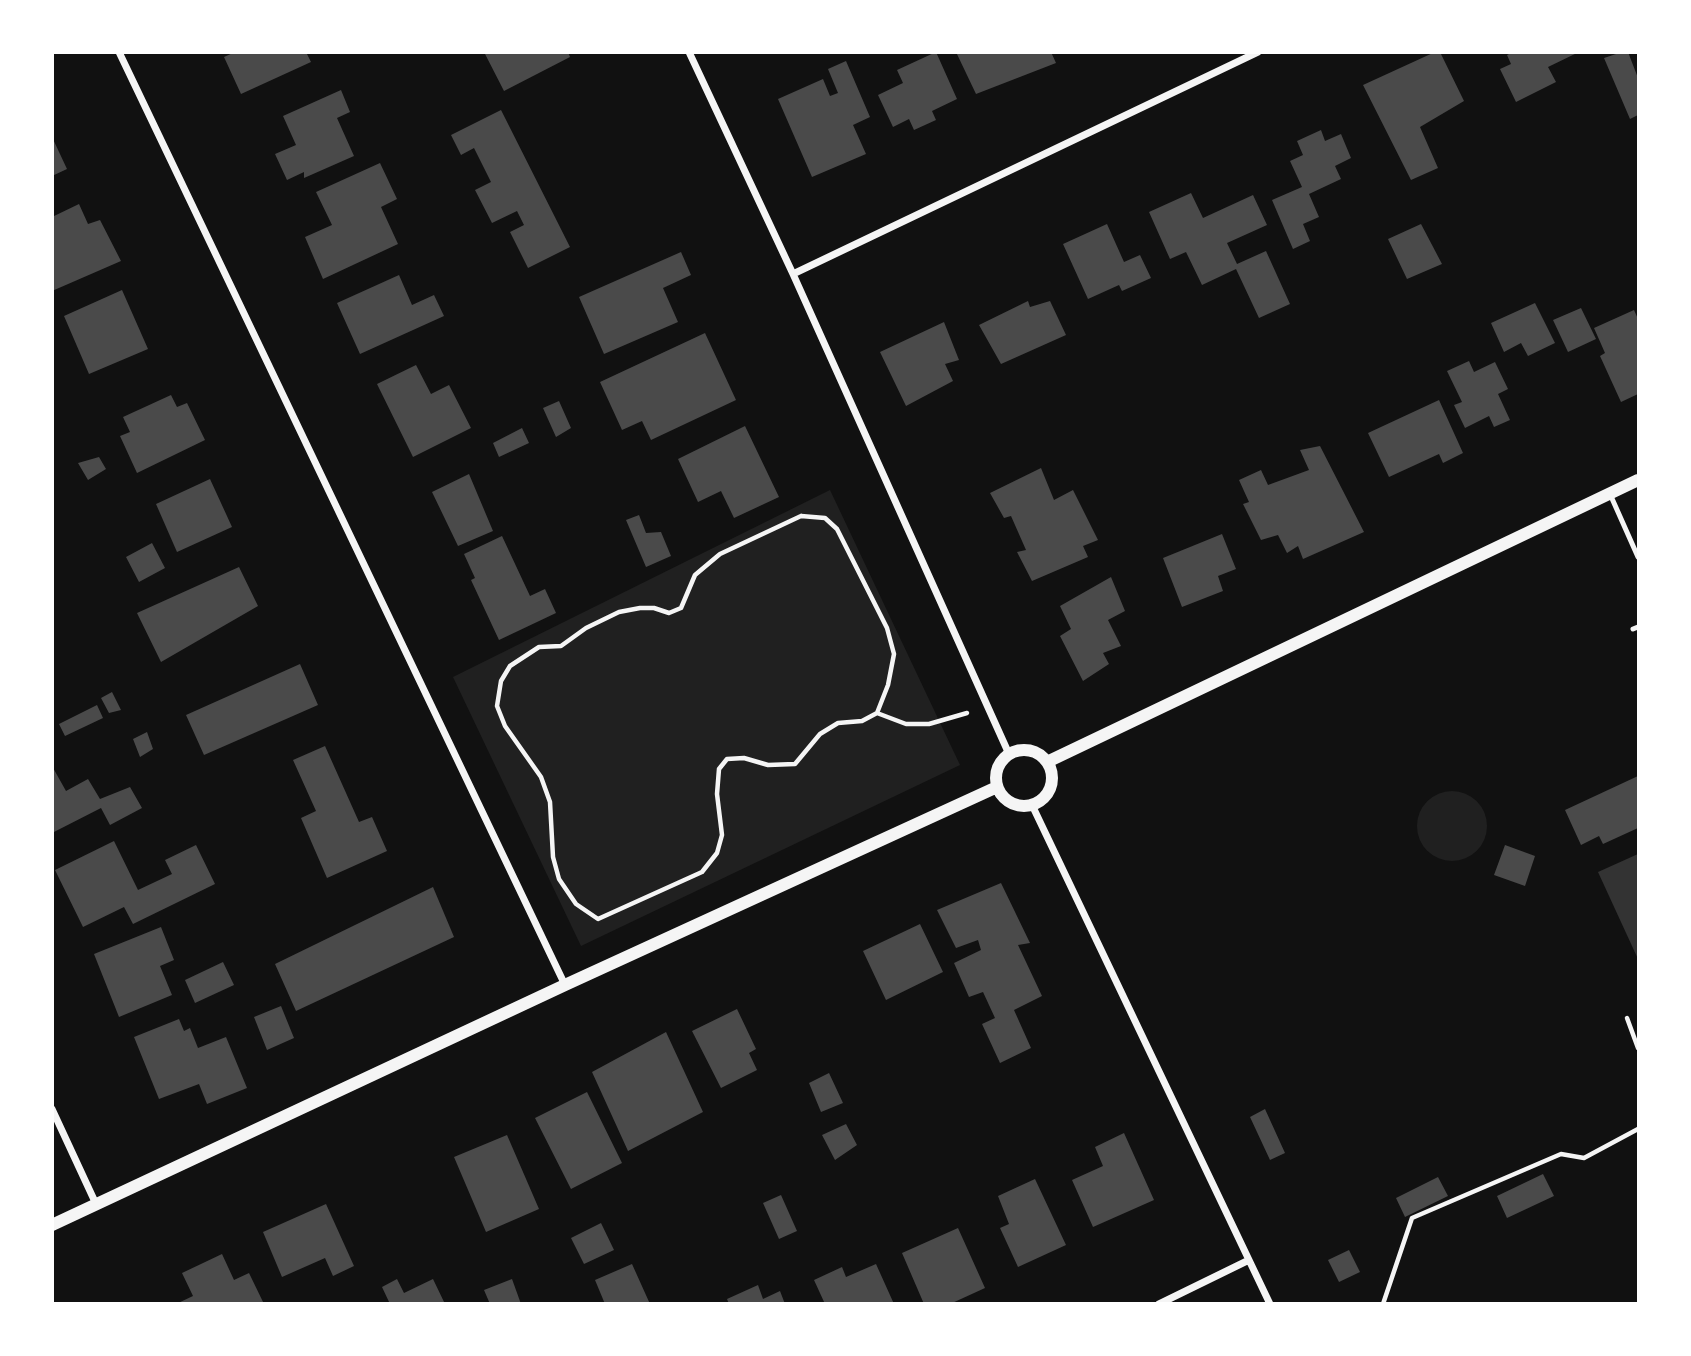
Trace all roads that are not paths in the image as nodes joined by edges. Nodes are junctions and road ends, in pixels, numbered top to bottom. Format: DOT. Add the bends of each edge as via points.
graph roads {
  1 [pos="119,52"];
  2 [pos="689,52"];
  3 [pos="1258,52"];
  4 [pos="793,274"];
  5 [pos="1639,480"];
  6 [pos="1610,494"];
  7 [pos="1639,557"];
  8 [pos="1009,754"];
  9 [pos="1047,762"];
  10 [pos="998,787"];
  11 [pos="1032,805"];
  12 [pos="565,985"];
  13 [pos="53,1111"];
  14 [pos="96,1204"];
  15 [pos="52,1225"];
  16 [pos="1249,1260"];
  17 [pos="1158,1304"];
  18 [pos="1270,1304"];
  1 -- 12 [label="street"];
  2 -- 4 [label="street"];
  3 -- 4 [label="street"];
  4 -- 8 [label="street"];
  5 -- 6 [label="street"];
  6 -- 7 [label="lane"];
  6 -- 9 [label="street"];
  8 -- 9 [label="street" via="1031,750"];
  8 -- 10 [label="street" via="999,765"];
  9 -- 11 [label="street" via="1052,777 1047,795"];
  10 -- 11 [label="street" via="1006,800"];
  10 -- 12 [label="street"];
  11 -- 16 [label="street"];
  12 -- 14 [label="street"];
  13 -- 14 [label="street"];
  14 -- 15 [label="street"];
  16 -- 17 [label="street"];
  16 -- 18 [label="street"];
}
